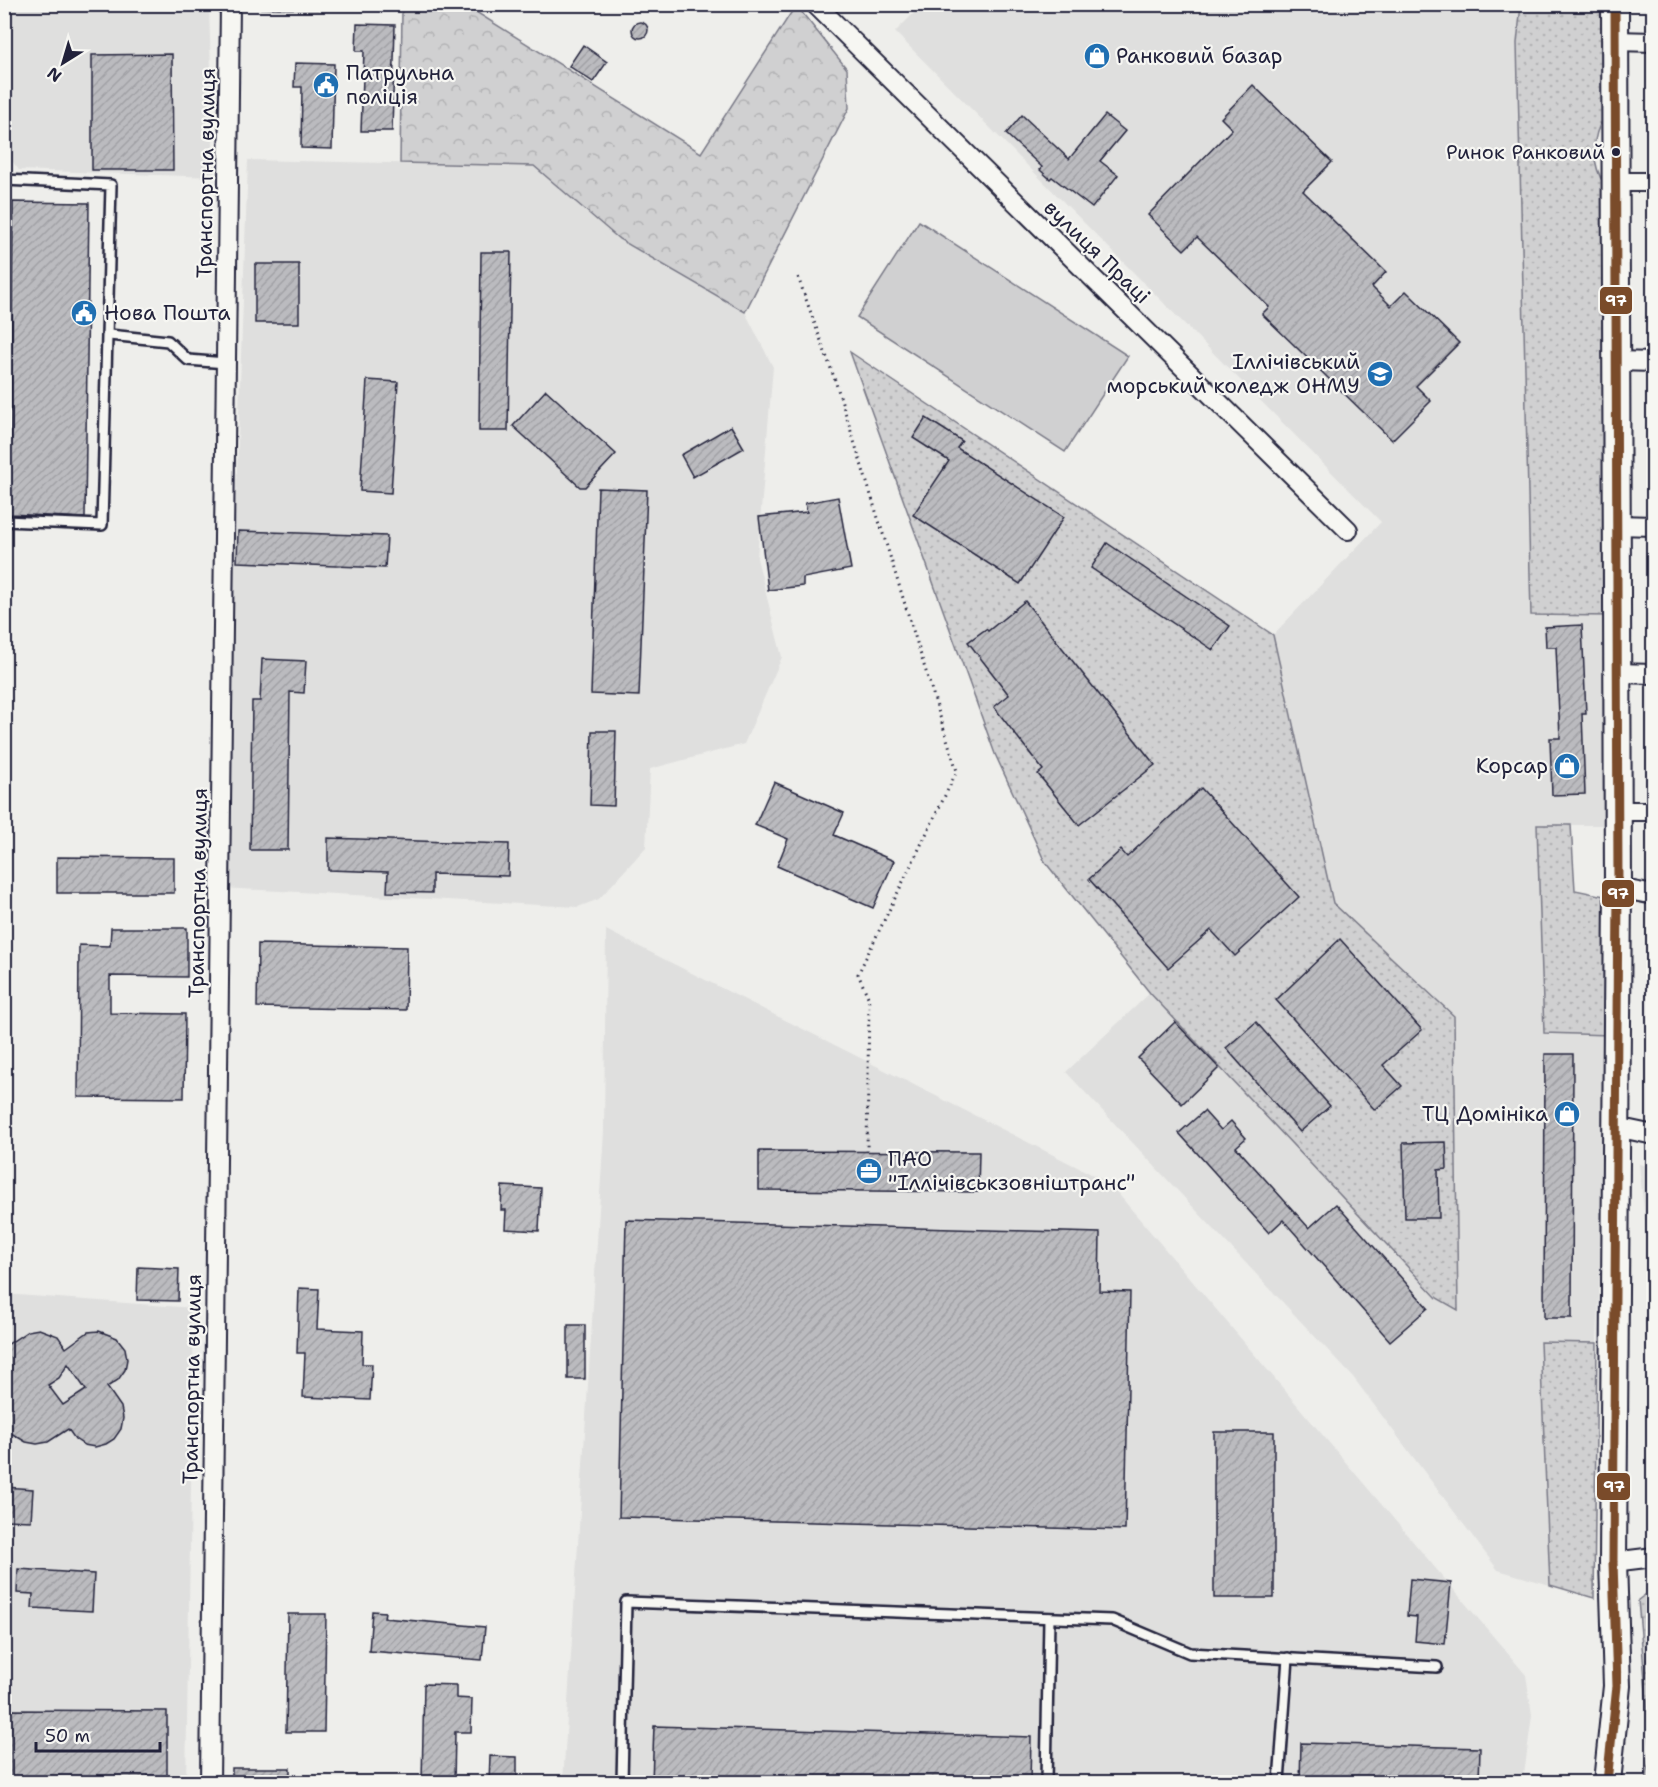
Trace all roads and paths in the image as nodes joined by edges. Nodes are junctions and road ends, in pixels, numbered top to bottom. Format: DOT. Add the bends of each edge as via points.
graph roads {
  1 [pos="230,4"];
  2 [pos="814,4"];
  3 [pos="1615,4"];
  4 [pos="1615,41"];
  5 [pos="1653,42"];
  6 [pos="4,180"];
  7 [pos="1617,182"];
  8 [pos="1653,182"];
  9 [pos="798,277"];
  10 [pos="109,335"];
  11 [pos="1616,361"];
  12 [pos="1653,362"];
  13 [pos="226,363"];
  14 [pos="4,521"];
  15 [pos="1616,525"];
  16 [pos="1653,526"];
  17 [pos="1348,530"];
  18 [pos="1616,673"];
  19 [pos="1653,674"];
  20 [pos="1616,811"];
  21 [pos="1653,811"];
  22 [pos="1618,888"];
  23 [pos="1653,895"];
  24 [pos="1616,1127"];
  25 [pos="1653,1135"];
  26 [pos="867,1152"];
  27 [pos="1653,1557"];
  28 [pos="1613,1562"];
  29 [pos="1049,1618"];
  30 [pos="1288,1658"];
  31 [pos="1437,1667"];
  32 [pos="210,1782"];
  33 [pos="622,1782"];
  34 [pos="1046,1782"];
  35 [pos="1279,1782"];
  36 [pos="1607,1782"];
  1 -- 13 [label="street, Транспортна вулиця"];
  2 -- 17 [label="street, вулиця Праці"];
  3 -- 4 [label="main road"];
  4 -- 5 [label="street"];
  4 -- 7 [label="main road"];
  6 -- 10 [label="lane" via="111,185"];
  7 -- 8 [label="street"];
  7 -- 11 [label="main road"];
  9 -- 26 [label="path" via="835,380 957,771 858,974 869,999"];
  10 -- 13 [label="lane" via="168,341 188,360"];
  10 -- 14 [label="lane" via="102,525"];
  11 -- 12 [label="street"];
  11 -- 15 [label="main road"];
  13 -- 32 [label="street, Транспортна вулиця"];
  15 -- 16 [label="street"];
  15 -- 18 [label="main road"];
  18 -- 19 [label="street"];
  18 -- 20 [label="main road"];
  20 -- 21 [label="street"];
  20 -- 22 [label="main road"];
  22 -- 23 [label="street"];
  22 -- 24 [label="main road"];
  24 -- 25 [label="street"];
  24 -- 28 [label="main road"];
  27 -- 28 [label="street"];
  28 -- 36 [label="main road" via="1617,1686"];
  29 -- 30 [label="lane" via="1112,1620 1190,1653"];
  29 -- 33 [label="lane" via="626,1602"];
  29 -- 34 [label="lane"];
  30 -- 31 [label="lane"];
  30 -- 35 [label="lane"];
}
